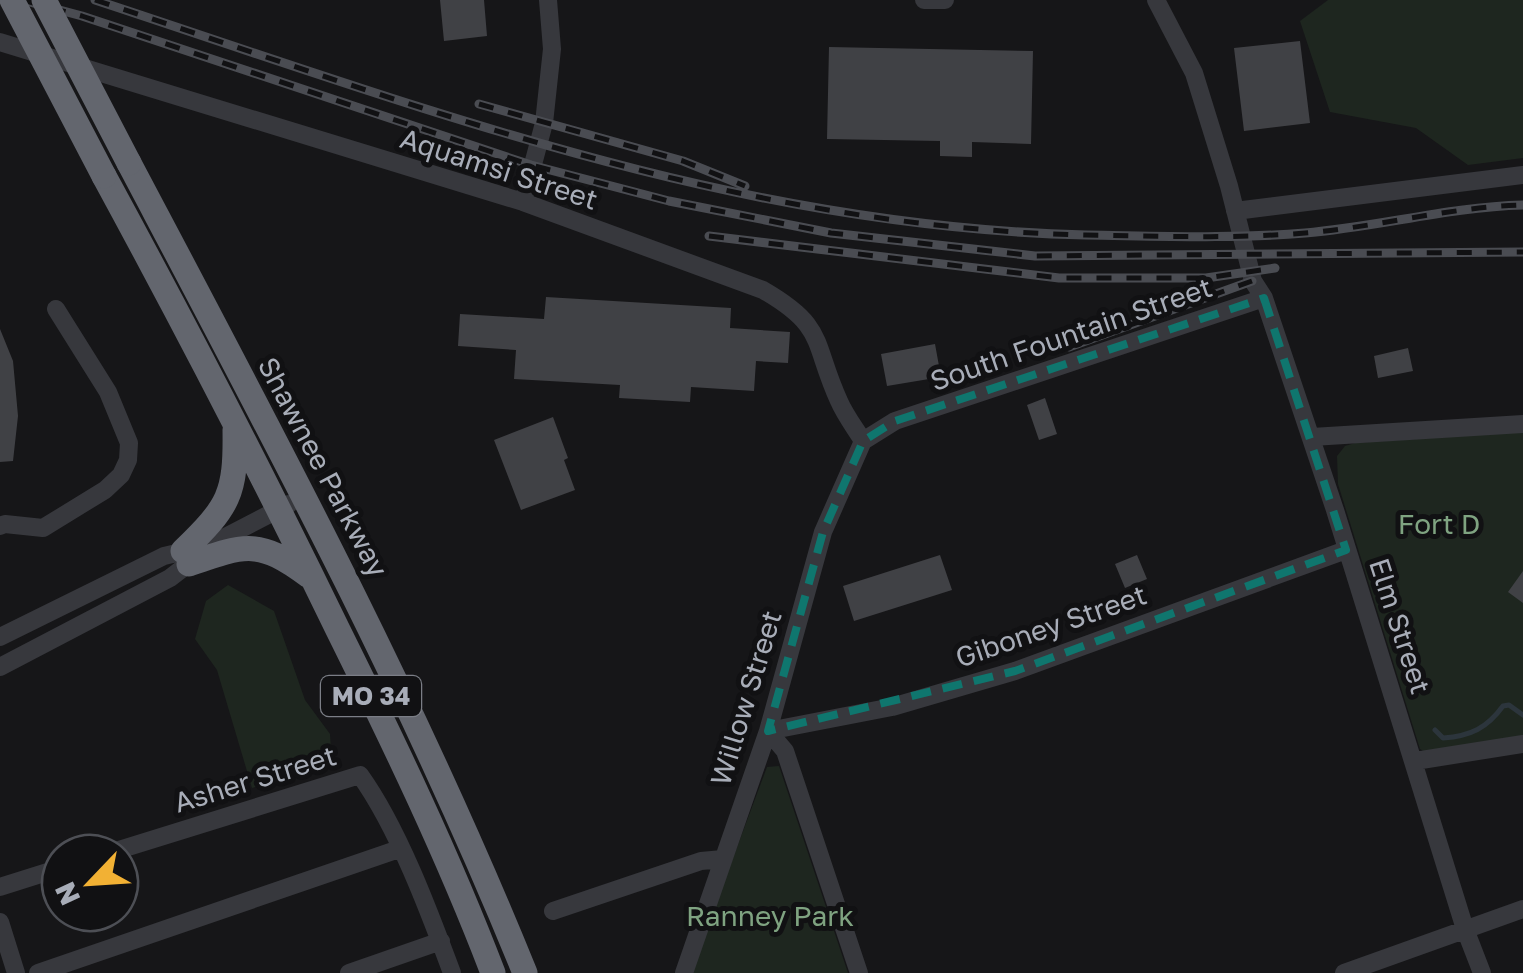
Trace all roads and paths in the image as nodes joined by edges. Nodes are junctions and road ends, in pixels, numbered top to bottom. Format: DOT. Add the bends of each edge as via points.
graph roads {
  1 [pos="12,0"];
  2 [pos="44,0"];
  3 [pos="548,0"];
  4 [pos="924,0"];
  5 [pos="944,0"];
  6 [pos="1156,0"];
  7 [pos="0,42"];
  8 [pos="1523,175"];
  9 [pos="522,202"];
  10 [pos="1235,210"];
  11 [pos="1264,298"];
  12 [pos="56,309"];
  13 [pos="1523,424"];
  14 [pos="235,425"];
  15 [pos="1312,437"];
  16 [pos="863,441"];
  17 [pos="305,496"];
  18 [pos="279,508"];
  19 [pos="0,526"];
  20 [pos="1346,550"];
  21 [pos="186,557"];
  22 [pos="314,580"];
  23 [pos="0,638"];
  24 [pos="0,666"];
  25 [pos="768,731"];
  26 [pos="1523,744"];
  27 [pos="1416,760"];
  28 [pos="140,844"];
  29 [pos="400,849"];
  30 [pos="723,860"];
  31 [pos="40,874"];
  32 [pos="0,887"];
  33 [pos="1523,909"];
  34 [pos="554,910"];
  35 [pos="0,922"];
  36 [pos="1466,929"];
  37 [pos="440,942"];
  38 [pos="16,973"];
  39 [pos="38,973"];
  40 [pos="349,973"];
  41 [pos="452,973"];
  42 [pos="493,973"];
  43 [pos="525,973"];
  44 [pos="684,973"];
  45 [pos="860,973"];
  46 [pos="1344,973"];
  47 [pos="1482,973"];
  1 -- 14 [label="highway, Shawnee Parkway / MO 34, bridge"];
  2 -- 17 [label="highway, Shawnee Parkway / MO 34, bridge"];
  3 -- 9 [label="street" via="552,50 544,122"];
  4 -- 5 [label="street"];
  6 -- 10 [label="street, Elm Street" via="1194,73"];
  7 -- 9 [label="street, Aquamsi Street"];
  8 -- 10 [label="street"];
  9 -- 16 [label="street, Aquamsi Street" via="763,290 794,308 811,327 839,402"];
  10 -- 11 [label="street, Elm Street" via="1253,281"];
  11 -- 15 [label="street, Elm Street"];
  11 -- 16 [label="street, South Fountain Street" via="895,421"];
  12 -- 19 [label="street" via="108,392 129,443 128,460 104,490 44,528"];
  13 -- 15 [label="street"];
  14 -- 18 [label="highway, Shawnee Parkway / MO 34"];
  14 -- 21 [label="highway" via="230,496"];
  15 -- 20 [label="street, Elm Street"];
  16 -- 25 [label="street, Willow Street" via="823,532"];
  17 -- 18 [label="street"];
  17 -- 43 [label="highway, Shawnee Parkway / MO 34" via="457,810"];
  18 -- 21 [label="street"];
  18 -- 22 [label="highway, Shawnee Parkway / MO 34"];
  20 -- 25 [label="street, Giboney Street" via="1015,671 892,707"];
  20 -- 27 [label="street, Elm Street"];
  21 -- 22 [label="highway" via="258,548"];
  21 -- 23 [label="street" via="164,556"];
  21 -- 24 [label="street" via="170,578"];
  22 -- 42 [label="highway, Shawnee Parkway / MO 34" via="437,833"];
  25 -- 30 [label="street, Willow Street"];
  25 -- 45 [label="street" via="785,750"];
  26 -- 27 [label="street"];
  27 -- 36 [label="street, Elm Street"];
  28 -- 29 [label="street, Asher Street" via="360,774"];
  29 -- 37 [label="street"];
  29 -- 39 [label="street"];
  30 -- 34 [label="street" via="700,860"];
  30 -- 44 [label="street, Willow Street"];
  31 -- 32 [label="street"];
  33 -- 36 [label="street"];
  35 -- 38 [label="street"];
  36 -- 46 [label="street"];
  36 -- 47 [label="street, Elm Street"];
  37 -- 40 [label="street"];
  37 -- 41 [label="street"];
}
